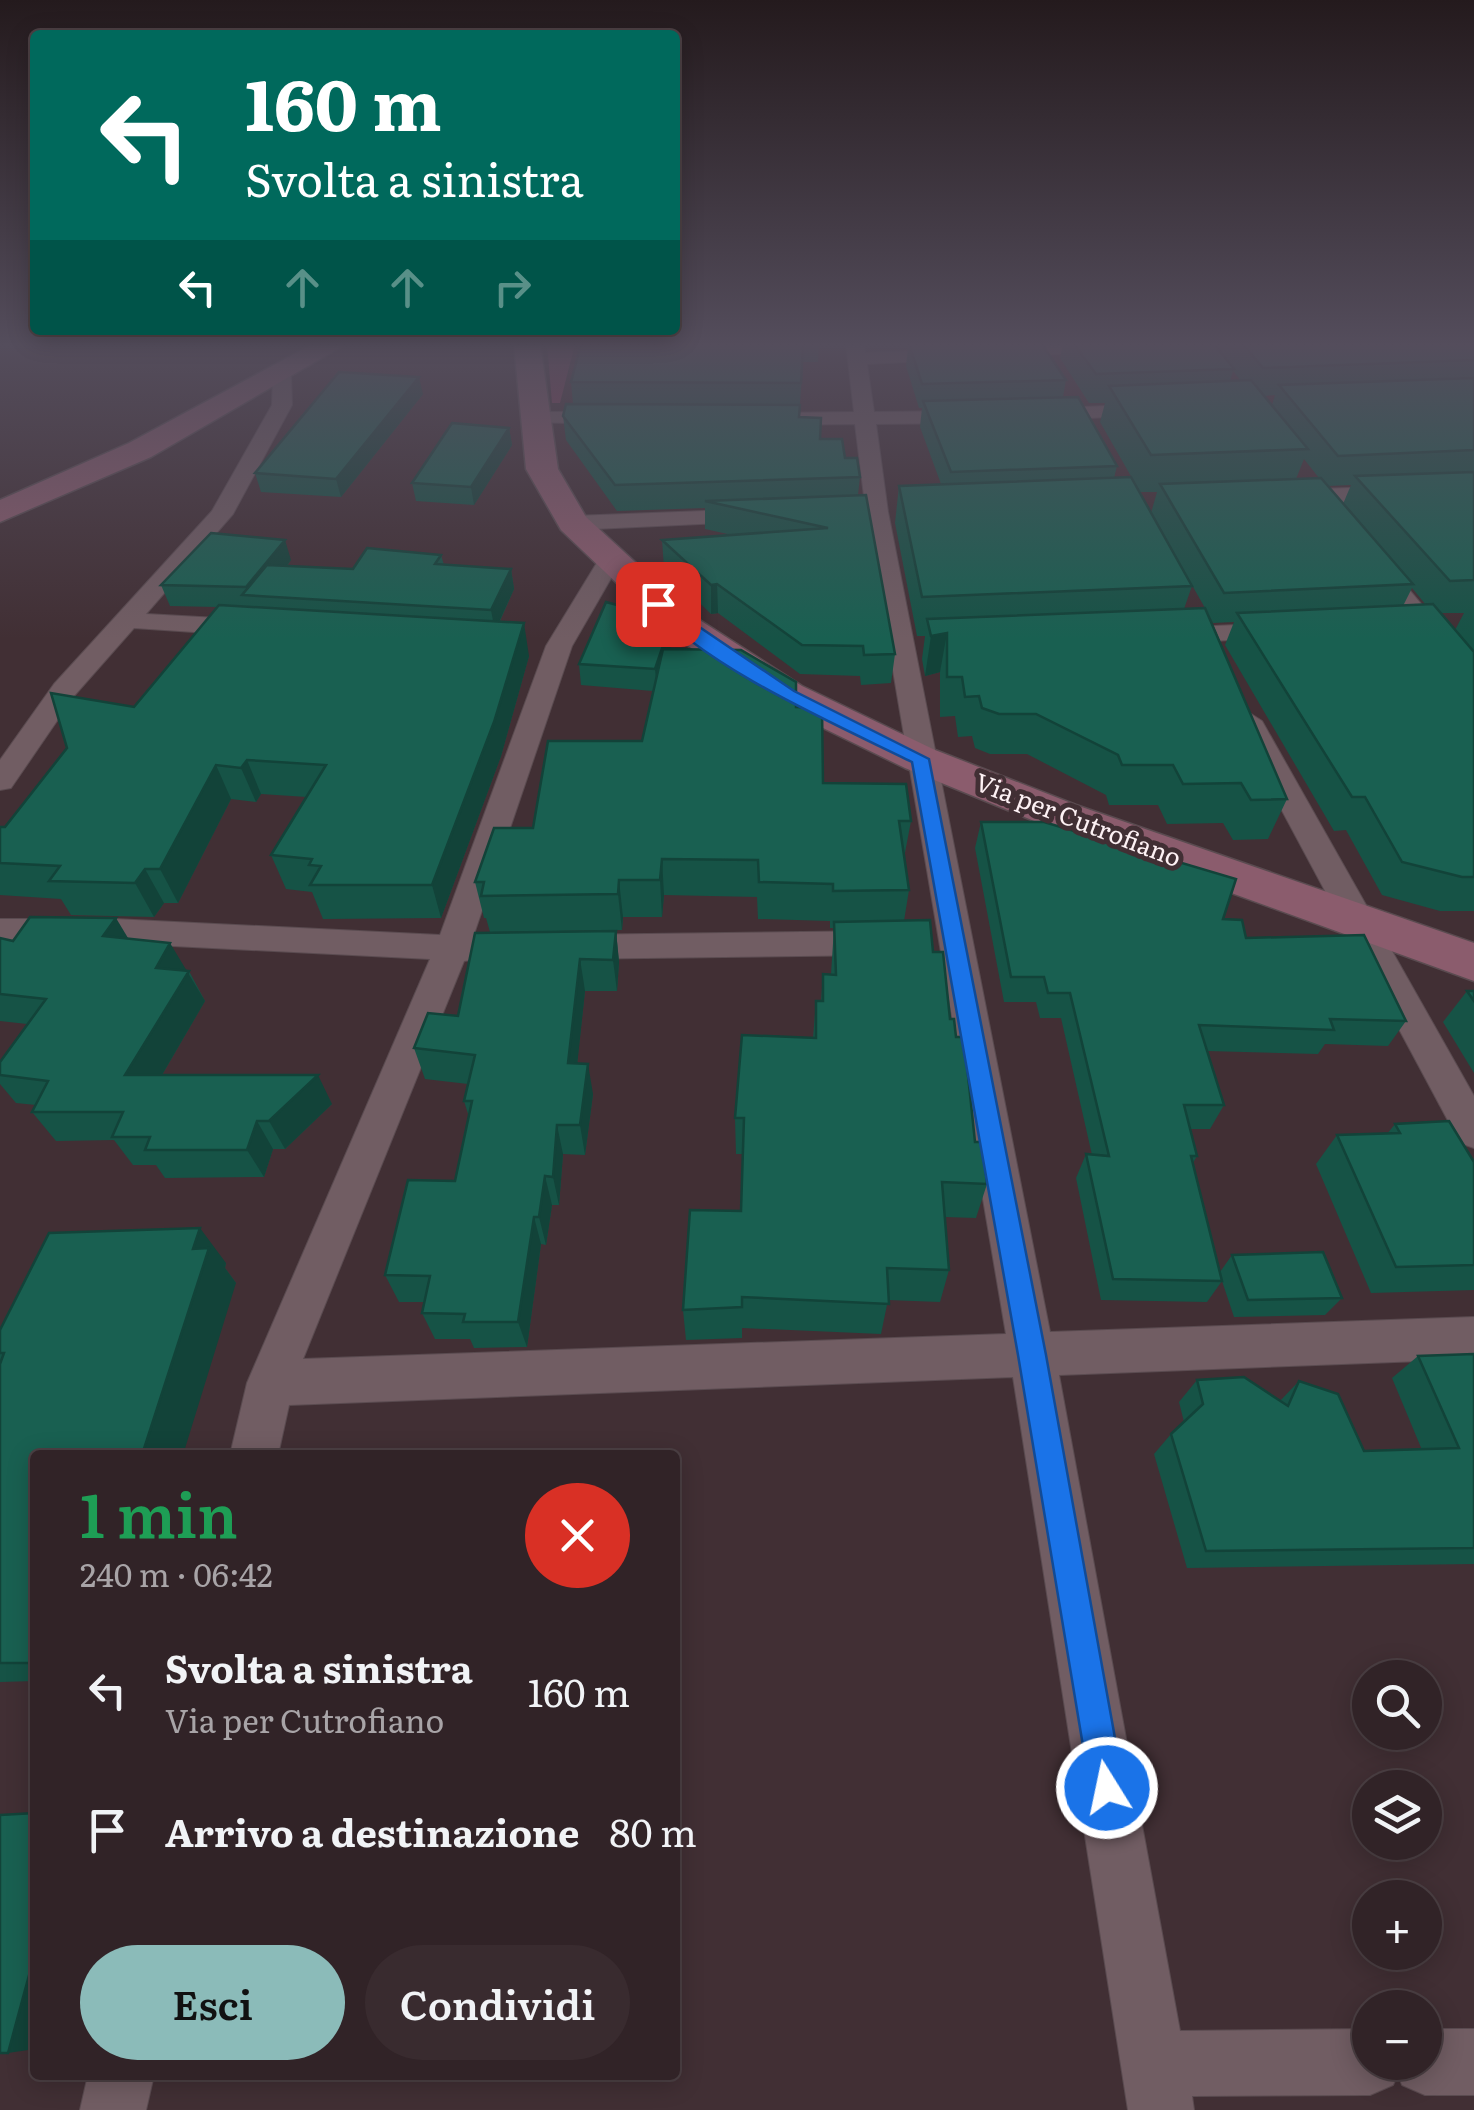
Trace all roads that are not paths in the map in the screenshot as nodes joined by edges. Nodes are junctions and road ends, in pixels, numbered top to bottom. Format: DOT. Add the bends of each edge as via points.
graph roads {
  1 [pos="154,442"];
  2 [pos="261,442"];
  3 [pos="537,442"];
  4 [pos="867,442"];
  5 [pos="1293,466"];
  6 [pos="1474,491"];
  7 [pos="1316,496"];
  8 [pos="1260,498"];
  9 [pos="0,512"];
  10 [pos="782,516"];
  11 [pos="573,523"];
  12 [pos="609,561"];
  13 [pos="1182,602"];
  14 [pos="127,620"];
  15 [pos="1458,624"];
  16 [pos="1428,625"];
  17 [pos="1390,626"];
  18 [pos="284,630"];
  19 [pos="1314,630"];
  20 [pos="1200,634"];
  21 [pos="1140,637"];
  22 [pos="1219,668"];
  23 [pos="1474,684"];
  24 [pos="1238,703"];
  25 [pos="920,759"];
  26 [pos="0,781"];
  27 [pos="1362,925"];
  28 [pos="0,931"];
  29 [pos="957,942"];
  30 [pos="452,949"];
  31 [pos="1474,962"];
  32 [pos="1474,1132"];
  33 [pos="1474,1338"];
  34 [pos="1032,1355"];
  35 [pos="270,1383"];
  36 [pos="255,1450"];
  37 [pos="1442,2062"];
  38 [pos="1474,2062"];
  39 [pos="1352,2064"];
  40 [pos="120,2080"];
  41 [pos="1158,2087"];
  42 [pos="113,2110"];
  1 -- 9 [label="main road"];
  2 -- 14 [label="street" via="222,514"];
  3 -- 11 [label="main road, Via per Cutrofiano" via="542,468"];
  4 -- 25 [label="street" via="912,647"];
  5 -- 7 [label="street"];
  6 -- 7 [label="street"];
  7 -- 8 [label="street"];
  7 -- 16 [label="street"];
  10 -- 11 [label="street"];
  11 -- 12 [label="main road, Via per Cutrofiano"];
  12 -- 25 [label="main road, Via per Cutrofiano" via="682,626 788,694"];
  12 -- 30 [label="street" via="549,645"];
  13 -- 20 [label="street"];
  14 -- 18 [label="street"];
  14 -- 26 [label="street" via="64,690"];
  15 -- 16 [label="street"];
  16 -- 17 [label="street"];
  16 -- 23 [label="street"];
  19 -- 20 [label="street"];
  20 -- 21 [label="street"];
  20 -- 22 [label="street"];
  24 -- 27 [label="street"];
  25 -- 27 [label="main road, Via per Cutrofiano"];
  25 -- 29 [label="street"];
  27 -- 31 [label="main road, Via per Cutrofiano"];
  27 -- 32 [label="street"];
  28 -- 30 [label="street"];
  29 -- 30 [label="street"];
  29 -- 34 [label="street"];
  30 -- 35 [label="street"];
  33 -- 34 [label="street"];
  34 -- 35 [label="street"];
  34 -- 41 [label="street"];
  35 -- 36 [label="street"];
  37 -- 38 [label="street"];
  39 -- 41 [label="street"];
  40 -- 42 [label="street"];
}
